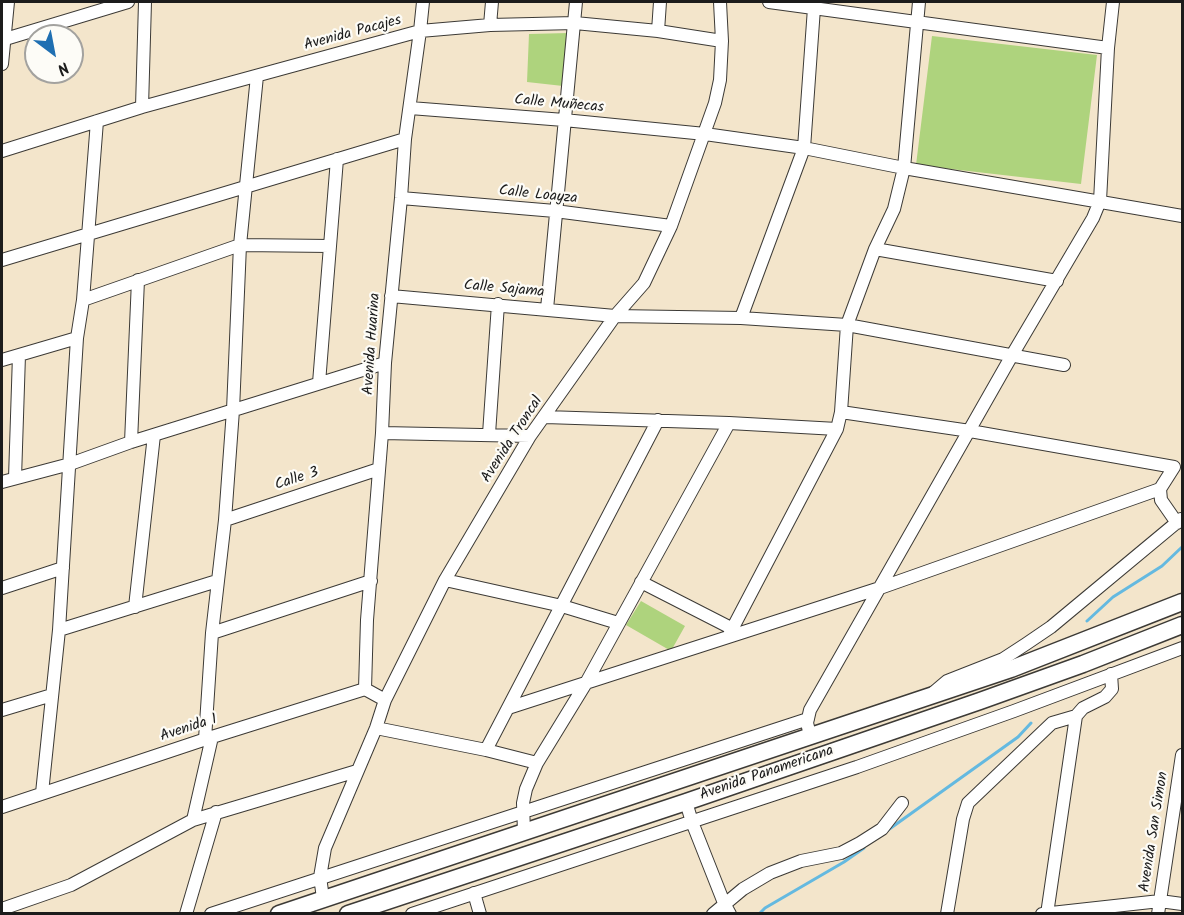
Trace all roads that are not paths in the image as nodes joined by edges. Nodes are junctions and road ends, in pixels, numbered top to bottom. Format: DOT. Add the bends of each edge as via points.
graph roads {
  1 [pos="8,2"];
  2 [pos="128,2"];
  3 [pos="145,2"];
  4 [pos="423,2"];
  5 [pos="492,2"];
  6 [pos="576,2"];
  7 [pos="660,2"];
  8 [pos="720,2"];
  9 [pos="769,2"];
  10 [pos="920,2"];
  11 [pos="1113,2"];
  12 [pos="814,8"];
  13 [pos="919,22"];
  14 [pos="575,23"];
  15 [pos="490,25"];
  16 [pos="420,31"];
  17 [pos="658,31"];
  18 [pos="3,39"];
  19 [pos="723,41"];
  20 [pos="1108,48"];
  21 [pos="2,64"];
  22 [pos="257,76"];
  23 [pos="142,107"];
  24 [pos="410,108"];
  25 [pos="564,120"];
  26 [pos="97,121"];
  27 [pos="705,134"];
  28 [pos="405,139"];
  29 [pos="804,148"];
  30 [pos="2,151"];
  31 [pos="337,159"];
  32 [pos="904,168"];
  33 [pos="246,186"];
  34 [pos="401,198"];
  35 [pos="1100,201"];
  36 [pos="555,212"];
  37 [pos="1182,216"];
  38 [pos="671,226"];
  39 [pos="88,234"];
  40 [pos="240,245"];
  41 [pos="330,246"];
  42 [pos="875,249"];
  43 [pos="2,260"];
  44 [pos="138,280"];
  45 [pos="1057,281"];
  46 [pos="391,296"];
  47 [pos="83,300"];
  48 [pos="498,304"];
  49 [pos="547,309"];
  50 [pos="615,316"];
  51 [pos="741,318"];
  52 [pos="847,325"];
  53 [pos="77,338"];
  54 [pos="19,355"];
  55 [pos="1011,357"];
  56 [pos="2,360"];
  57 [pos="385,363"];
  58 [pos="1064,365"];
  59 [pos="319,383"];
  60 [pos="233,410"];
  61 [pos="841,412"];
  62 [pos="545,417"];
  63 [pos="658,420"];
  64 [pos="729,423"];
  65 [pos="837,429"];
  66 [pos="969,431"];
  67 [pos="382,432"];
  68 [pos="489,434"];
  69 [pos="154,435"];
  70 [pos="530,436"];
  71 [pos="131,442"];
  72 [pos="70,465"];
  73 [pos="379,469"];
  74 [pos="15,478"];
  75 [pos="2,482"];
  76 [pos="1160,489"];
  77 [pos="225,520"];
  78 [pos="1180,521"];
  79 [pos="63,568"];
  80 [pos="445,580"];
  81 [pos="217,581"];
  82 [pos="371,581"];
  83 [pos="640,582"];
  84 [pos="2,588"];
  85 [pos="880,588"];
  86 [pos="1182,602"];
  87 [pos="562,606"];
  88 [pos="135,607"];
  89 [pos="618,623"];
  90 [pos="1182,625"];
  91 [pos="59,630"];
  92 [pos="212,633"];
  93 [pos="730,633"];
  94 [pos="1182,648"];
  95 [pos="1112,674"];
  96 [pos="586,683"];
  97 [pos="365,689"];
  98 [pos="52,695"];
  99 [pos="929,696"];
  100 [pos="385,700"];
  101 [pos="508,708"];
  102 [pos="2,710"];
  103 [pos="1076,716"];
  104 [pos="809,727"];
  105 [pos="376,729"];
  106 [pos="209,738"];
  107 [pos="486,750"];
  108 [pos="1182,755"];
  109 [pos="537,764"];
  110 [pos="357,771"];
  111 [pos="42,793"];
  112 [pos="686,802"];
  113 [pos="902,803"];
  114 [pos="2,807"];
  115 [pos="216,812"];
  116 [pos="524,812"];
  117 [pos="193,820"];
  118 [pos="692,822"];
  119 [pos="1177,824"];
  120 [pos="524,832"];
  121 [pos="320,877"];
  122 [pos="474,893"];
  123 [pos="323,898"];
  124 [pos="1182,904"];
  125 [pos="1159,907"];
  126 [pos="727,908"];
  127 [pos="2,909"];
  128 [pos="1047,913"];
  129 [pos="186,914"];
  130 [pos="211,914"];
  131 [pos="279,914"];
  132 [pos="348,914"];
  133 [pos="412,914"];
  134 [pos="480,914"];
  135 [pos="713,914"];
  136 [pos="947,914"];
  137 [pos="1042,914"];
  1 -- 18 [label="street"];
  2 -- 18 [label="street"];
  3 -- 23 [label="street"];
  4 -- 16 [label="street, Avenida Huarina"];
  5 -- 15 [label="street"];
  6 -- 14 [label="street"];
  7 -- 17 [label="street"];
  8 -- 19 [label="street, Avenida Troncal"];
  9 -- 12 [label="street"];
  10 -- 13 [label="street"];
  11 -- 20 [label="street"];
  12 -- 13 [label="street"];
  12 -- 29 [label="street"];
  13 -- 20 [label="street"];
  13 -- 32 [label="street"];
  14 -- 15 [label="street, Avenida Pacajes"];
  14 -- 17 [label="street, Avenida Pacajes"];
  14 -- 25 [label="street"];
  15 -- 16 [label="street, Avenida Pacajes"];
  16 -- 22 [label="street, Avenida Pacajes"];
  16 -- 24 [label="street, Avenida Huarina"];
  17 -- 19 [label="street, Avenida Pacajes"];
  18 -- 21 [label="street"];
  19 -- 27 [label="street, Avenida Troncal" via="716,103"];
  20 -- 35 [label="street"];
  22 -- 23 [label="street, Avenida Pacajes"];
  22 -- 33 [label="street"];
  23 -- 26 [label="street, Avenida Pacajes"];
  24 -- 25 [label="street, Calle Muñecas"];
  24 -- 28 [label="street, Avenida Huarina"];
  25 -- 27 [label="street, Calle Muñecas"];
  25 -- 36 [label="street"];
  26 -- 30 [label="street, Avenida Pacajes"];
  26 -- 39 [label="street"];
  27 -- 29 [label="street, Calle Muñecas"];
  27 -- 38 [label="street, Avenida Troncal"];
  28 -- 31 [label="street"];
  28 -- 34 [label="street, Avenida Huarina"];
  29 -- 32 [label="street, Calle Muñecas"];
  29 -- 51 [label="street"];
  31 -- 33 [label="street"];
  31 -- 41 [label="street"];
  32 -- 35 [label="street, Calle Muñecas"];
  32 -- 42 [label="street" via="894,209"];
  33 -- 39 [label="street"];
  33 -- 40 [label="street"];
  34 -- 36 [label="street, Calle Loayza"];
  34 -- 46 [label="street, Avenida Huarina"];
  35 -- 37 [label="street, Calle Muñecas"];
  35 -- 45 [label="street"];
  36 -- 38 [label="street, Calle Loayza"];
  36 -- 49 [label="street"];
  38 -- 50 [label="street, Avenida Troncal" via="644,283"];
  39 -- 43 [label="street"];
  39 -- 47 [label="street"];
  40 -- 41 [label="street"];
  40 -- 44 [label="street"];
  40 -- 60 [label="street"];
  41 -- 59 [label="street"];
  42 -- 45 [label="street"];
  42 -- 52 [label="street"];
  44 -- 47 [label="street"];
  44 -- 71 [label="street"];
  45 -- 55 [label="street"];
  46 -- 48 [label="street, Calle Sajama"];
  46 -- 57 [label="street, Avenida Huarina"];
  47 -- 53 [label="street"];
  48 -- 49 [label="street, Calle Sajama"];
  48 -- 68 [label="street"];
  49 -- 50 [label="street, Calle Sajama"];
  50 -- 51 [label="street, Calle Sajama"];
  50 -- 62 [label="street, Avenida Troncal"];
  51 -- 52 [label="street, Calle Sajama"];
  52 -- 55 [label="street, Calle Sajama"];
  52 -- 61 [label="street"];
  53 -- 54 [label="street"];
  53 -- 72 [label="street"];
  54 -- 56 [label="street"];
  54 -- 74 [label="street"];
  55 -- 58 [label="street, Calle Sajama"];
  55 -- 66 [label="street"];
  57 -- 59 [label="street"];
  57 -- 67 [label="street, Avenida Huarina"];
  59 -- 60 [label="street"];
  60 -- 69 [label="street"];
  60 -- 77 [label="street"];
  61 -- 65 [label="street"];
  61 -- 66 [label="street"];
  62 -- 63 [label="street"];
  62 -- 70 [label="street, Avenida Troncal"];
  63 -- 64 [label="street"];
  63 -- 87 [label="street"];
  64 -- 65 [label="street"];
  64 -- 83 [label="street"];
  65 -- 93 [label="street"];
  66 -- 76 [label="street" via="1174,467"];
  66 -- 85 [label="street"];
  67 -- 68 [label="street"];
  67 -- 73 [label="street, Avenida Huarina"];
  68 -- 70 [label="street"];
  69 -- 71 [label="street"];
  69 -- 88 [label="street"];
  70 -- 80 [label="street, Avenida Troncal"];
  71 -- 72 [label="street"];
  72 -- 74 [label="street"];
  72 -- 79 [label="street"];
  73 -- 77 [label="street, Calle 3"];
  73 -- 82 [label="street, Avenida Huarina"];
  74 -- 75 [label="street"];
  76 -- 78 [label="street" via="1161,500"];
  76 -- 85 [label="street"];
  77 -- 81 [label="street"];
  78 -- 99 [label="street, Avenida Panamericana" via="1051,627 1003,659 947,681"];
  79 -- 84 [label="street"];
  79 -- 91 [label="street"];
  80 -- 87 [label="street"];
  80 -- 100 [label="street, Avenida Troncal"];
  81 -- 88 [label="street"];
  81 -- 92 [label="street"];
  82 -- 92 [label="street"];
  82 -- 97 [label="street, Avenida Huarina"];
  83 -- 89 [label="street"];
  83 -- 93 [label="street"];
  85 -- 93 [label="street"];
  85 -- 104 [label="street" via="810,710"];
  86 -- 99 [label="highway, Avenida Panamericana" via="1011,669"];
  87 -- 89 [label="street"];
  87 -- 101 [label="street"];
  88 -- 91 [label="street"];
  89 -- 96 [label="street"];
  90 -- 112 [label="highway, Avenida Panamericana" via="1042,679"];
  91 -- 98 [label="street"];
  92 -- 106 [label="street"];
  93 -- 96 [label="street"];
  94 -- 95 [label="street, Avenida Panamericana"];
  95 -- 103 [label="street" via="1112,689"];
  95 -- 118 [label="street, Avenida Panamericana"];
  96 -- 101 [label="street"];
  96 -- 109 [label="street"];
  97 -- 100 [label="street"];
  97 -- 106 [label="street, Avenida 1"];
  98 -- 102 [label="street"];
  98 -- 111 [label="street"];
  99 -- 104 [label="highway, Avenida Panamericana"];
  100 -- 105 [label="street, Avenida Troncal"];
  101 -- 107 [label="street"];
  103 -- 128 [label="street"];
  103 -- 136 [label="street" via="1052,723 968,803"];
  104 -- 116 [label="street"];
  104 -- 120 [label="highway, Avenida Panamericana"];
  105 -- 107 [label="street"];
  105 -- 110 [label="street, Avenida Troncal"];
  106 -- 111 [label="street, Avenida 1"];
  106 -- 117 [label="street"];
  107 -- 109 [label="street"];
  108 -- 119 [label="street, Avenida San Simon"];
  109 -- 116 [label="street" via="526,789"];
  110 -- 115 [label="street"];
  110 -- 121 [label="street, Avenida Troncal" via="325,848"];
  111 -- 114 [label="street, Avenida 1"];
  112 -- 118 [label="street"];
  112 -- 132 [label="highway, Avenida Panamericana"];
  113 -- 126 [label="street" via="882,829 861,843 841,853 801,861 770,873"];
  115 -- 117 [label="street"];
  115 -- 129 [label="street"];
  116 -- 120 [label="street"];
  116 -- 121 [label="street"];
  117 -- 127 [label="street" via="71,885"];
  118 -- 122 [label="street, Avenida Panamericana"];
  118 -- 126 [label="street"];
  119 -- 125 [label="street, Avenida San Simon"];
  120 -- 123 [label="highway, Avenida Panamericana"];
  121 -- 123 [label="street, Avenida Troncal"];
  121 -- 130 [label="street"];
  122 -- 133 [label="street, Avenida Panamericana"];
  122 -- 134 [label="street"];
  123 -- 131 [label="highway, Avenida Panamericana"];
  124 -- 125 [label="street"];
  125 -- 128 [label="street"];
  126 -- 135 [label="street"];
  128 -- 137 [label="street"];
}
